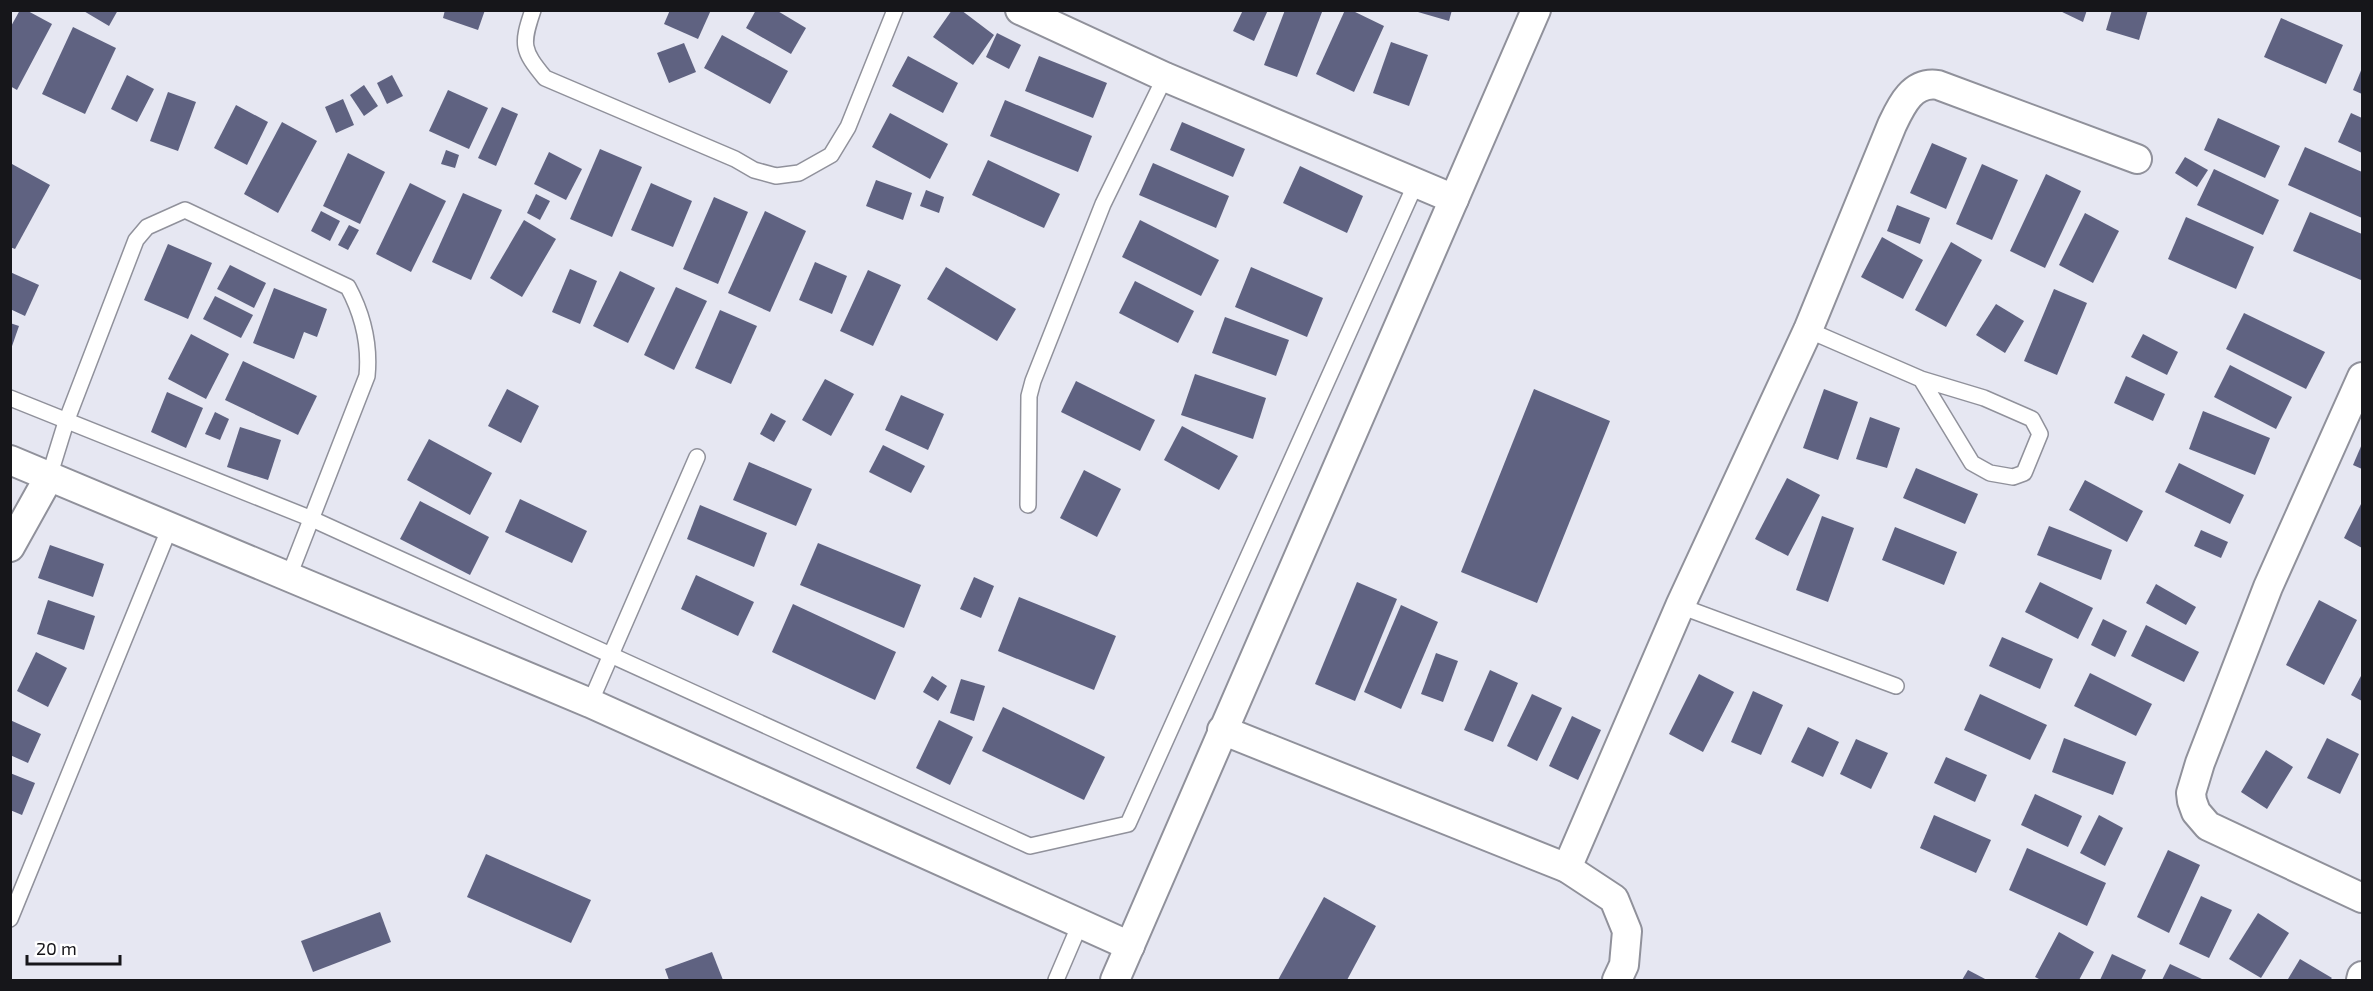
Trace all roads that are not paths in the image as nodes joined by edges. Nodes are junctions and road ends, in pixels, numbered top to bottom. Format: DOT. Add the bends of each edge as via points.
graph roads {
  1 [pos="532,10"];
  2 [pos="895,10"];
  3 [pos="1020,10"];
  4 [pos="1536,10"];
  5 [pos="1165,77"];
  6 [pos="2137,159"];
  7 [pos="1416,183"];
  8 [pos="1454,199"];
  9 [pos="1808,330"];
  10 [pos="2362,377"];
  11 [pos="1922,380"];
  12 [pos="10,398"];
  13 [pos="66,422"];
  14 [pos="697,457"];
  15 [pos="10,460"];
  16 [pos="49,477"];
  17 [pos="1028,505"];
  18 [pos="312,519"];
  19 [pos="170,527"];
  20 [pos="10,547"];
  21 [pos="289,576"];
  22 [pos="1680,606"];
  23 [pos="611,655"];
  24 [pos="1896,686"];
  25 [pos="590,703"];
  26 [pos="1222,730"];
  27 [pos="1567,868"];
  28 [pos="2362,898"];
  29 [pos="10,919"];
  30 [pos="1080,924"];
  31 [pos="1130,946"];
  32 [pos="2362,976"];
  33 [pos="1056,981"];
  34 [pos="1115,981"];
  35 [pos="1617,981"];
  36 [pos="2361,981"];
  1 -- 2 [label="lane" via="524,38 529,58 545,78 754,170 776,176 799,173 831,155 848,127"];
  3 -- 5 [label="street"];
  4 -- 8 [label="street"];
  5 -- 7 [label="street"];
  5 -- 17 [label="lane" via="1103,204 1033,381 1029,396"];
  6 -- 9 [label="street" via="1938,85 1919,88 1905,100 1892,125"];
  7 -- 8 [label="street"];
  7 -- 23 [label="lane" via="1128,824 1030,846"];
  8 -- 26 [label="street"];
  9 -- 11 [label="lane"];
  9 -- 22 [label="street"];
  10 -- 28 [label="street" via="2268,587 2192,793 2196,812 2208,826"];
  11 -- 11 [label="lane" via="1984,398 2032,419 2040,434 2024,473 2013,477 1990,473 1972,463"];
  12 -- 13 [label="lane"];
  13 -- 16 [label="lane"];
  13 -- 18 [label="lane"];
  13 -- 18 [label="lane" via="136,240 147,227 185,210 348,287 360,310 369,354 366,376"];
  14 -- 23 [label="lane"];
  15 -- 16 [label="street"];
  16 -- 19 [label="street"];
  16 -- 20 [label="street"];
  18 -- 21 [label="lane"];
  18 -- 23 [label="lane"];
  19 -- 21 [label="street"];
  19 -- 29 [label="lane"];
  21 -- 25 [label="street"];
  22 -- 24 [label="lane"];
  22 -- 27 [label="street"];
  23 -- 25 [label="lane"];
  25 -- 30 [label="street"];
  26 -- 27 [label="street"];
  26 -- 31 [label="street"];
  27 -- 35 [label="street" via="1614,899 1627,932 1624,965"];
  30 -- 31 [label="street"];
  30 -- 33 [label="lane"];
  31 -- 34 [label="street"];
  32 -- 36 [label="street"];
}
